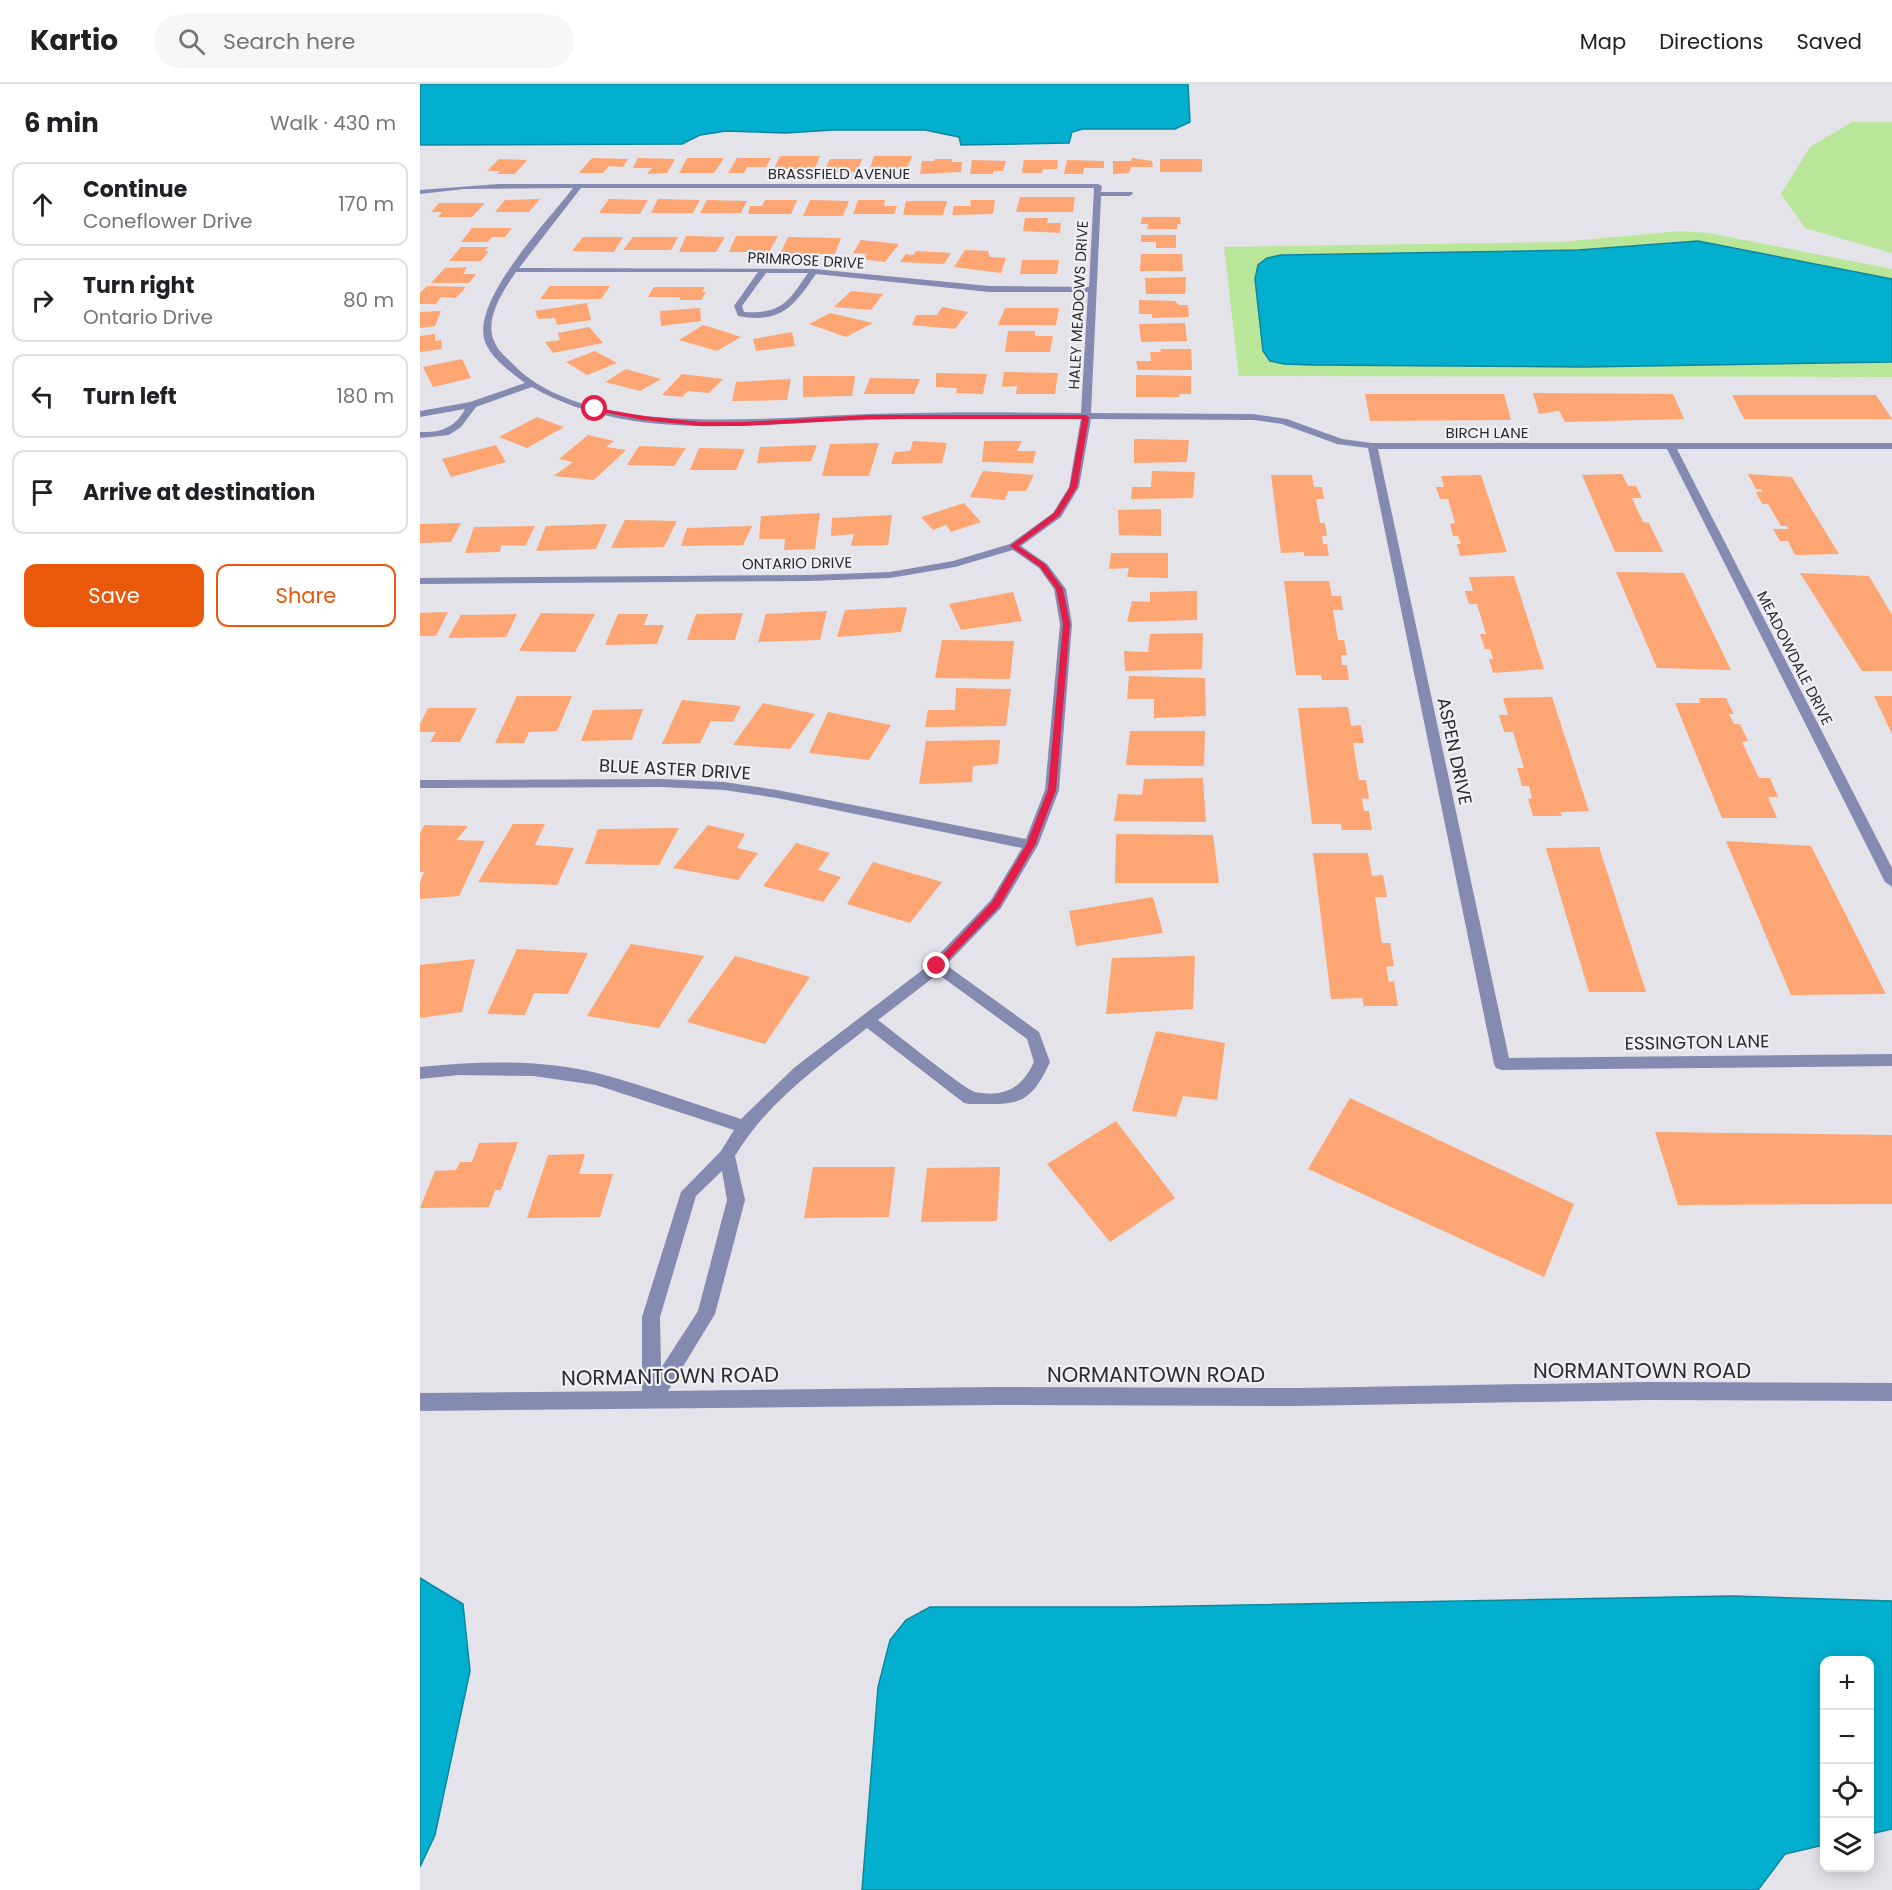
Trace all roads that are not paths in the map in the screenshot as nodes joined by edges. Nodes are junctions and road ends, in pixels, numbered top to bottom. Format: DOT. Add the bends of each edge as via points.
graph roads {
  1 [pos="579,186"];
  2 [pos="1098,190"];
  3 [pos="420,192"];
  4 [pos="1129,194"];
  5 [pos="516,270"];
  6 [pos="764,270"];
  7 [pos="814,272"];
  8 [pos="1093,290"];
  9 [pos="532,384"];
  10 [pos="472,405"];
  11 [pos="420,414"];
  12 [pos="1086,417"];
  13 [pos="420,435"];
  14 [pos="1372,446"];
  15 [pos="1892,446"];
  16 [pos="1671,447"];
  17 [pos="1014,546"];
  18 [pos="420,581"];
  19 [pos="420,784"];
  20 [pos="1031,845"];
  21 [pos="1892,882"];
  22 [pos="937,966"];
  23 [pos="867,1020"];
  24 [pos="1892,1060"];
  25 [pos="1502,1064"];
  26 [pos="420,1073"];
  27 [pos="744,1127"];
  28 [pos="727,1156"];
  29 [pos="1892,1392"];
  30 [pos="652,1399"];
  31 [pos="420,1402"];
  1 -- 2 [label="street, BRASSFIELD AVENUE"];
  1 -- 3 [label="street, BRASSFIELD AVENUE" via="464,187"];
  1 -- 5 [label="street"];
  2 -- 4 [label="street"];
  2 -- 8 [label="street, HALEY MEADOWS DRIVE"];
  5 -- 6 [label="street, PRIMROSE DRIVE"];
  5 -- 9 [label="street, BIRCH LANE" via="496,297 489,321 489,342 507,365"];
  6 -- 7 [label="street, PRIMROSE DRIVE"];
  6 -- 7 [label="street" via="738,306 741,314 779,314"];
  7 -- 8 [label="street, PRIMROSE DRIVE" via="988,289"];
  8 -- 12 [label="street, HALEY MEADOWS DRIVE"];
  9 -- 10 [label="street"];
  9 -- 12 [label="street, BIRCH LANE" via="595,409 700,424 869,417"];
  10 -- 11 [label="street"];
  10 -- 13 [label="street" via="465,421 455,429"];
  12 -- 14 [label="street, BIRCH LANE" via="1253,417 1284,421 1340,442"];
  12 -- 17 [label="street, ONTARIO DRIVE" via="1074,487 1056,515"];
  14 -- 16 [label="street, BIRCH LANE"];
  14 -- 25 [label="street, ASPEN DRIVE"];
  15 -- 16 [label="street, BIRCH LANE"];
  16 -- 21 [label="street, MEADOWDALE DRIVE"];
  17 -- 18 [label="street, ONTARIO DRIVE" via="955,564 890,575"];
  17 -- 20 [label="street" via="1043,566 1060,589 1066,624 1052,790"];
  19 -- 20 [label="street, BLUE ASTER DRIVE" via="724,786"];
  20 -- 22 [label="street" via="996,904"];
  22 -- 23 [label="street"];
  22 -- 23 [label="street" via="1034,1036 1042,1062 1033,1082 1013,1098 970,1098"];
  23 -- 27 [label="street" via="801,1071"];
  24 -- 25 [label="street, ESSINGTON LANE"];
  26 -- 27 [label="street" via="533,1070 596,1079"];
  27 -- 28 [label="street"];
  28 -- 30 [label="street" via="735,1200 706,1314"];
  28 -- 30 [label="street" via="689,1192 651,1317"];
  29 -- 30 [label="street, NORMANTOWN ROAD"];
  30 -- 31 [label="street, NORMANTOWN ROAD"];
}
